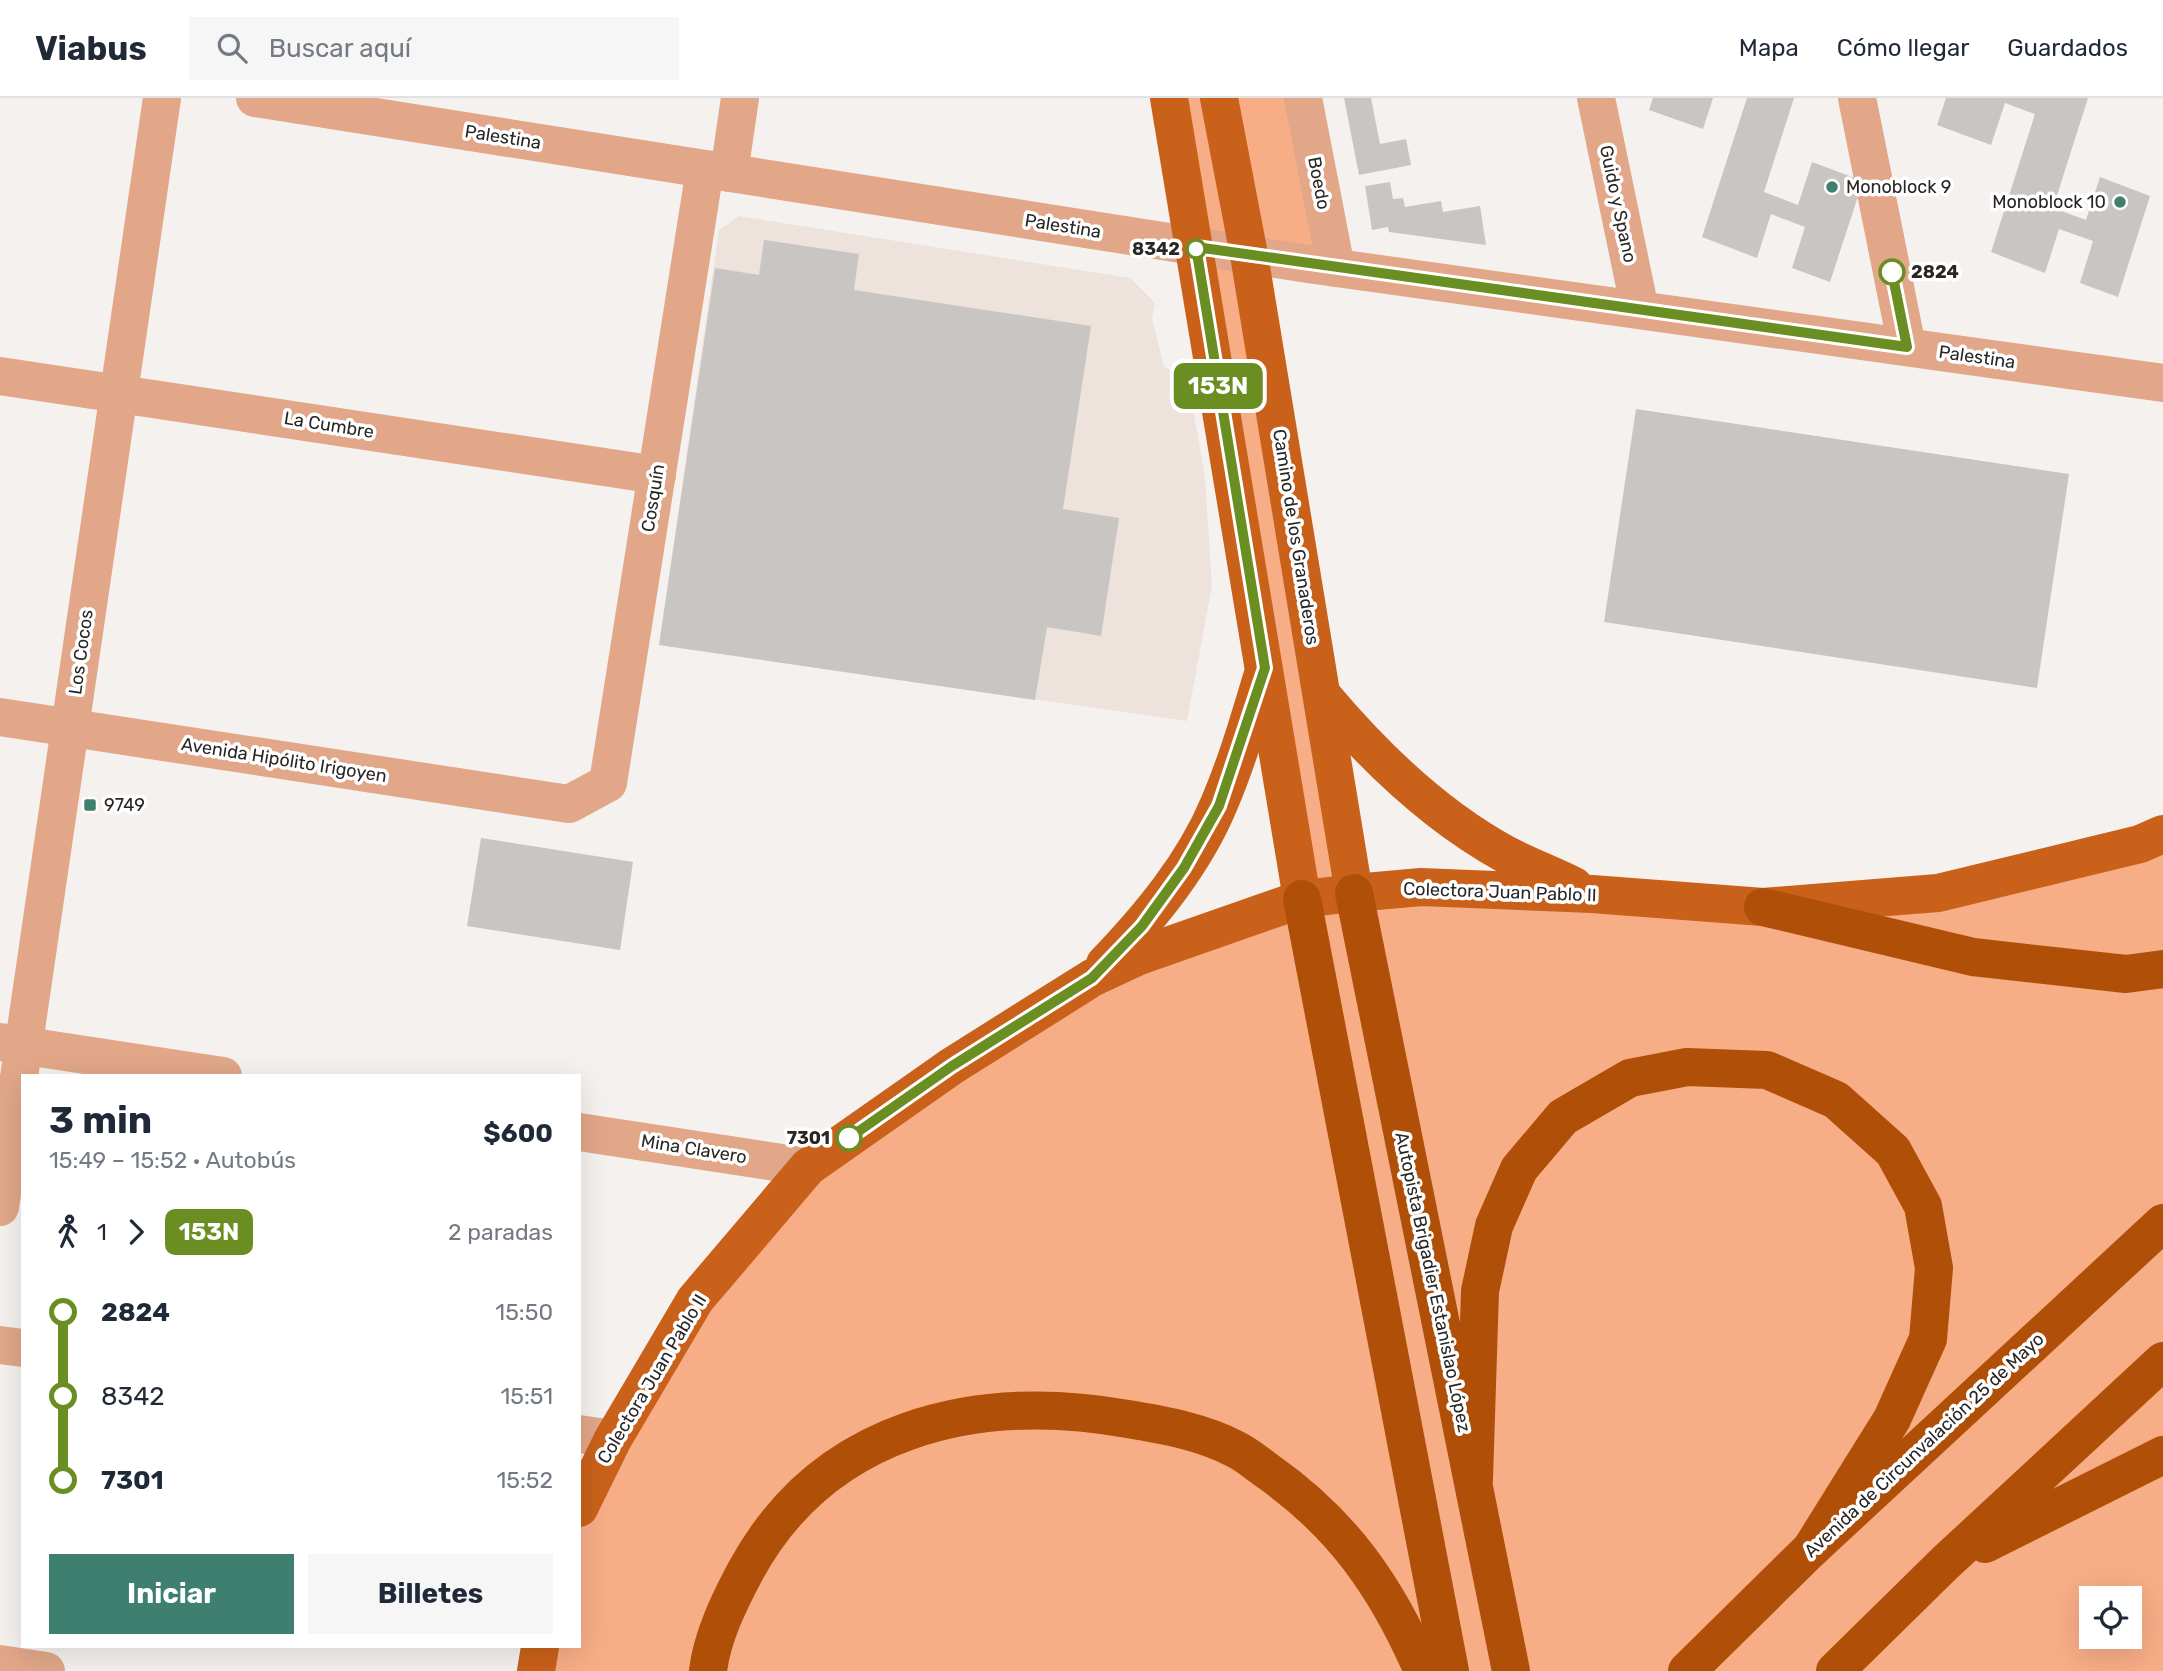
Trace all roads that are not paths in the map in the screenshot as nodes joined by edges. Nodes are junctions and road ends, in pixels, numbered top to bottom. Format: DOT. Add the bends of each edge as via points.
graph roads {
  1 [pos="162,98"];
  2 [pos="256,98"];
  3 [pos="740,98"];
  4 [pos="1169,98"];
  5 [pos="1219,98"];
  6 [pos="1303,98"];
  7 [pos="1597,98"];
  8 [pos="1857,98"];
  9 [pos="717,171"];
  10 [pos="1196,247"];
  11 [pos="1249,255"];
  12 [pos="1336,268"];
  13 [pos="1640,310"];
  14 [pos="1907,347"];
  15 [pos="0,376"];
  16 [pos="2163,383"];
  17 [pos="119,394"];
  18 [pos="657,475"];
  19 [pos="1265,668"];
  20 [pos="1322,695"];
  21 [pos="0,717"];
  22 [pos="70,727"];
  23 [pos="569,804"];
  24 [pos="2163,834"];
  25 [pos="1354,893"];
  26 [pos="1592,894"];
  27 [pos="1302,899"];
  28 [pos="1763,907"];
  29 [pos="2163,969"];
  30 [pos="1092,978"];
  31 [pos="12,1044"];
  32 [pos="210,1074"];
  33 [pos="581,1132"];
  34 [pos="808,1167"];
  35 [pos="0,1207"];
  36 [pos="2163,1223"];
  37 [pos="0,1345"];
  38 [pos="21,1348"];
  39 [pos="2163,1361"];
  40 [pos="596,1437"];
  41 [pos="2163,1455"];
  42 [pos="1474,1479"];
  43 [pos="581,1500"];
  44 [pos="1811,1549"];
  45 [pos="1945,1563"];
  46 [pos="540,1648"];
  47 [pos="0,1664"];
  48 [pos="46,1671"];
  49 [pos="536,1671"];
  50 [pos="708,1671"];
  51 [pos="1423,1671"];
  52 [pos="1450,1671"];
  53 [pos="1511,1671"];
  54 [pos="1687,1671"];
  55 [pos="1835,1671"];
  1 -- 17 [label="street, Los Cocos"];
  2 -- 9 [label="street, Palestina"];
  3 -- 9 [label="street, Cosquín"];
  4 -- 10 [label="main road"];
  5 -- 11 [label="main road, Camino de los Granaderos"];
  6 -- 12 [label="street, Boedo"];
  7 -- 13 [label="street, Guido y Spano"];
  8 -- 14 [label="street"];
  9 -- 10 [label="street, Palestina"];
  9 -- 18 [label="street, Cosquín"];
  10 -- 11 [label="street, Palestina"];
  10 -- 19 [label="main road"];
  11 -- 12 [label="street, Palestina"];
  11 -- 20 [label="main road, Camino de los Granaderos"];
  12 -- 13 [label="street, Palestina"];
  13 -- 14 [label="street, Palestina"];
  14 -- 16 [label="street, Palestina"];
  15 -- 17 [label="street, La Cumbre"];
  17 -- 18 [label="street, La Cumbre"];
  17 -- 22 [label="street, Los Cocos"];
  18 -- 23 [label="street, Cosquín" via="608,783"];
  19 -- 27 [label="main road"];
  19 -- 30 [label="main road" via="1219,806 1184,868 1142,926"];
  20 -- 25 [label="main road, Camino de los Granaderos"];
  20 -- 26 [label="main road" via="1398,777 1452,819 1505,853"];
  21 -- 22 [label="street, Avenida Hipólito Irigoyen"];
  22 -- 23 [label="street, Avenida Hipólito Irigoyen"];
  22 -- 31 [label="street, Los Cocos"];
  24 -- 28 [label="main road, Colectora Juan Pablo II" via="2140,844 1938,893"];
  25 -- 26 [label="main road, Colectora Juan Pablo II" via="1421,887"];
  25 -- 27 [label="main road, Colectora Juan Pablo II"];
  25 -- 42 [label="highway, Autopista Brigadier Estanislao López"];
  26 -- 28 [label="main road, Colectora Juan Pablo II"];
  27 -- 30 [label="main road, Colectora Juan Pablo II" via="1139,956"];
  27 -- 52 [label="highway"];
  28 -- 29 [label="highway" via="1973,957 2126,974"];
  30 -- 34 [label="main road, Colectora Juan Pablo II" via="952,1066"];
  31 -- 32 [label="street"];
  31 -- 35 [label="street, Los Cocos"];
  33 -- 34 [label="street, Mina Clavero"];
  34 -- 40 [label="main road, Colectora Juan Pablo II" via="695,1300"];
  36 -- 44 [label="highway, Avenida de Circunvalación 25 de Mayo"];
  37 -- 38 [label="street"];
  39 -- 45 [label="highway"];
  40 -- 43 [label="main road, Colectora Juan Pablo II"];
  41 -- 45 [label="highway"];
  42 -- 44 [label="highway" via="1480,1292 1494,1226 1518,1169 1563,1117 1630,1078 1687,1067 1767,1070 1836,1100 1894,1151 1923,1206 1934,1268 1928,1339 1892,1419"];
  42 -- 53 [label="highway, Autopista Brigadier Estanislao López"];
  44 -- 54 [label="highway, Avenida de Circunvalación 25 de Mayo"];
  45 -- 55 [label="highway"];
  46 -- 49 [label="main road"];
  47 -- 48 [label="street"];
  50 -- 51 [label="highway" via="727,1606 759,1546 802,1495 865,1448 933,1422 1007,1410 1085,1411 1171,1426 1235,1449 1298,1493 1355,1549 1409,1638"];
}
